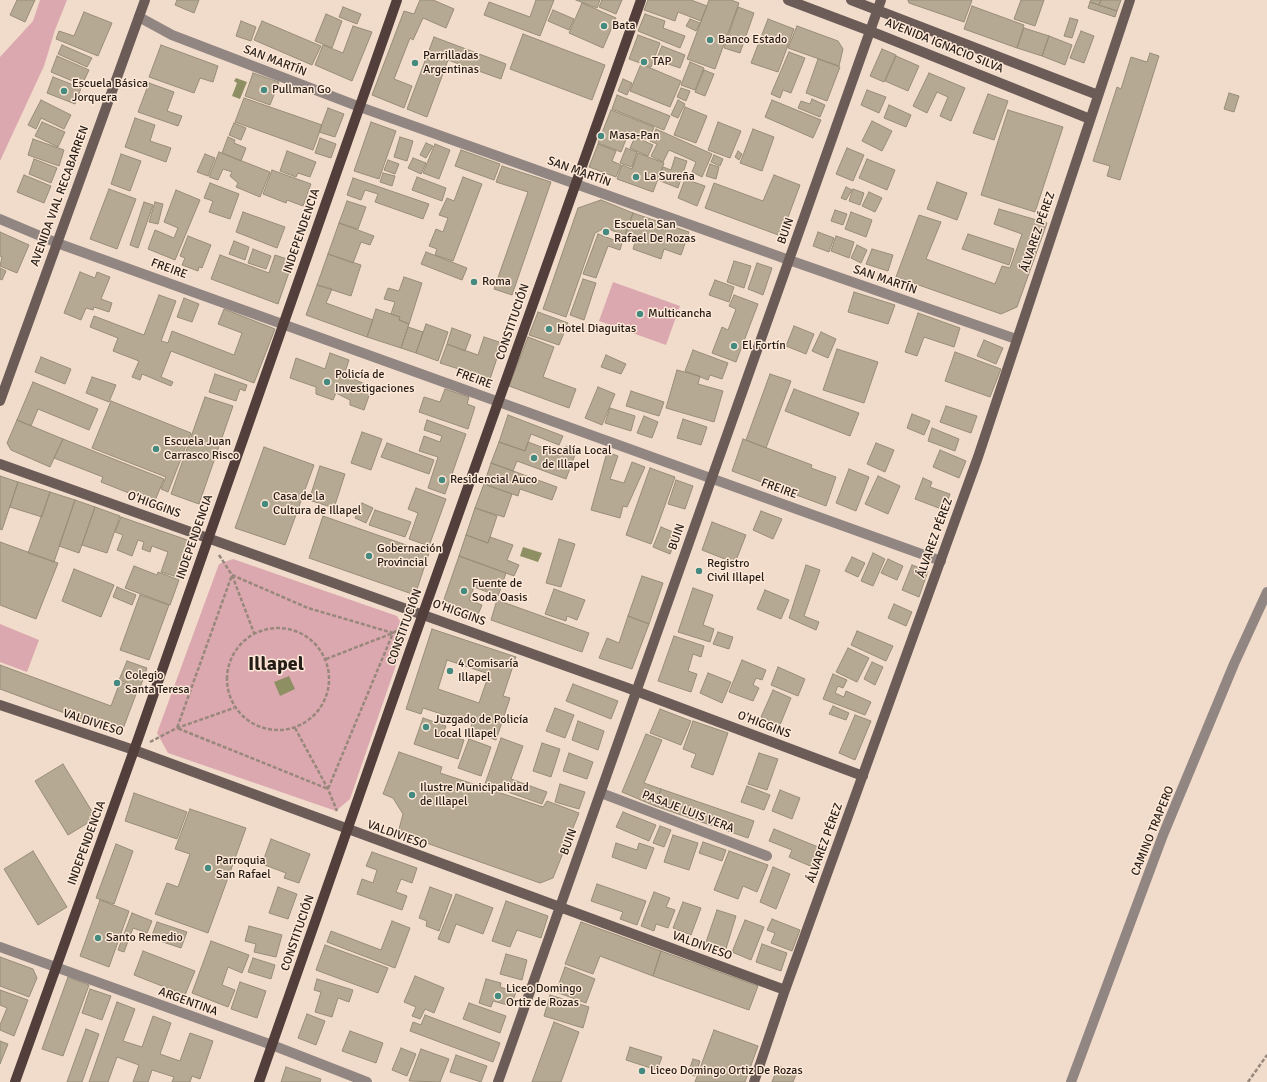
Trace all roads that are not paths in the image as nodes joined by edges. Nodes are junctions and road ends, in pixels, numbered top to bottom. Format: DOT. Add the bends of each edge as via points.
graph roads {
  1 [pos="145,0"];
  2 [pos="397,0"];
  3 [pos="641,0"];
  4 [pos="788,0"];
  5 [pos="851,0"];
  6 [pos="881,0"];
  7 [pos="1130,0"];
  8 [pos="878,10"];
  9 [pos="139,17"];
  10 [pos="870,31"];
  11 [pos="1098,95"];
  12 [pos="360,107"];
  13 [pos="1090,119"];
  14 [pos="575,184"];
  15 [pos="0,219"];
  16 [pos="57,243"];
  17 [pos="789,260"];
  18 [pos="284,324"];
  19 [pos="1016,339"];
  20 [pos="0,401"];
  21 [pos="499,402"];
  22 [pos="0,464"];
  23 [pos="712,478"];
  24 [pos="209,539"];
  25 [pos="941,561"];
  26 [pos="1267,592"];
  27 [pos="423,614"];
  28 [pos="637,691"];
  29 [pos="0,706"];
  30 [pos="134,750"];
  31 [pos="863,776"];
  32 [pos="601,793"];
  33 [pos="348,830"];
  34 [pos="767,856"];
  35 [pos="560,908"];
  36 [pos="0,947"];
  37 [pos="56,968"];
  38 [pos="785,990"];
  39 [pos="272,1045"];
  40 [pos="15,1082"];
  41 [pos="259,1082"];
  42 [pos="367,1082"];
  43 [pos="498,1082"];
  44 [pos="754,1082"];
  45 [pos="1071,1082"];
  1 -- 9 [label="street, AVENIDA VIAL RECABARREN"];
  2 -- 12 [label="main road, INDEPENDENCIA"];
  3 -- 14 [label="main road, CONSTITUCIÓN"];
  4 -- 10 [label="street, AVENIDA IGNACIO SILVA"];
  5 -- 8 [label="street, AVENIDA IGNACIO SILVA"];
  6 -- 8 [label="street, BUIN"];
  7 -- 11 [label="street, ÁLVAREZ PÉREZ"];
  8 -- 10 [label="street, BUIN"];
  8 -- 11 [label="street, AVENIDA IGNACIO SILVA"];
  9 -- 12 [label="street, SAN MARTÍN" via="172,35"];
  9 -- 16 [label="street, AVENIDA VIAL RECABARREN"];
  10 -- 13 [label="street, AVENIDA IGNACIO SILVA"];
  10 -- 17 [label="street, BUIN"];
  11 -- 13 [label="street, ÁLVAREZ PÉREZ"];
  12 -- 14 [label="street, SAN MARTÍN"];
  12 -- 18 [label="main road, INDEPENDENCIA"];
  13 -- 19 [label="street, ÁLVAREZ PÉREZ"];
  14 -- 17 [label="street, SAN MARTÍN"];
  14 -- 21 [label="main road, CONSTITUCIÓN"];
  15 -- 16 [label="street, FREIRE"];
  16 -- 18 [label="street, FREIRE"];
  16 -- 20 [label="street, AVENIDA VIAL RECABARREN"];
  17 -- 19 [label="street, SAN MARTÍN"];
  17 -- 23 [label="street, BUIN"];
  18 -- 21 [label="street, FREIRE"];
  18 -- 24 [label="main road, INDEPENDENCIA"];
  19 -- 25 [label="street, ÁLVAREZ PÉREZ"];
  21 -- 23 [label="street, FREIRE"];
  21 -- 27 [label="main road, CONSTITUCIÓN"];
  22 -- 24 [label="street, O'HIGGINS"];
  23 -- 25 [label="street, FREIRE"];
  23 -- 28 [label="street, BUIN"];
  24 -- 27 [label="street, O'HIGGINS"];
  24 -- 30 [label="main road, INDEPENDENCIA"];
  25 -- 31 [label="street, ÁLVAREZ PÉREZ"];
  26 -- 45 [label="street, CAMINO TRAPERO" via="1234,664 1163,835"];
  27 -- 28 [label="street, O'HIGGINS"];
  27 -- 33 [label="main road, CONSTITUCIÓN"];
  28 -- 31 [label="street, O'HIGGINS"];
  28 -- 32 [label="street, BUIN"];
  29 -- 30 [label="street, VALDIVIESO"];
  30 -- 33 [label="street, VALDIVIESO"];
  30 -- 37 [label="main road, INDEPENDENCIA"];
  31 -- 38 [label="street, ÁLVAREZ PÉREZ"];
  32 -- 34 [label="street, PASAJE LUIS VERA"];
  32 -- 35 [label="street, BUIN"];
  33 -- 35 [label="street, VALDIVIESO"];
  33 -- 39 [label="main road, CONSTITUCIÓN"];
  35 -- 38 [label="street, VALDIVIESO"];
  35 -- 43 [label="street, BUIN"];
  36 -- 37 [label="street, ARGENTINA"];
  37 -- 39 [label="street, ARGENTINA"];
  37 -- 40 [label="main road, INDEPENDENCIA"];
  38 -- 44 [label="street, ÁLVAREZ PÉREZ"];
  39 -- 41 [label="main road, CONSTITUCIÓN"];
  39 -- 42 [label="street, ARGENTINA"];
}
